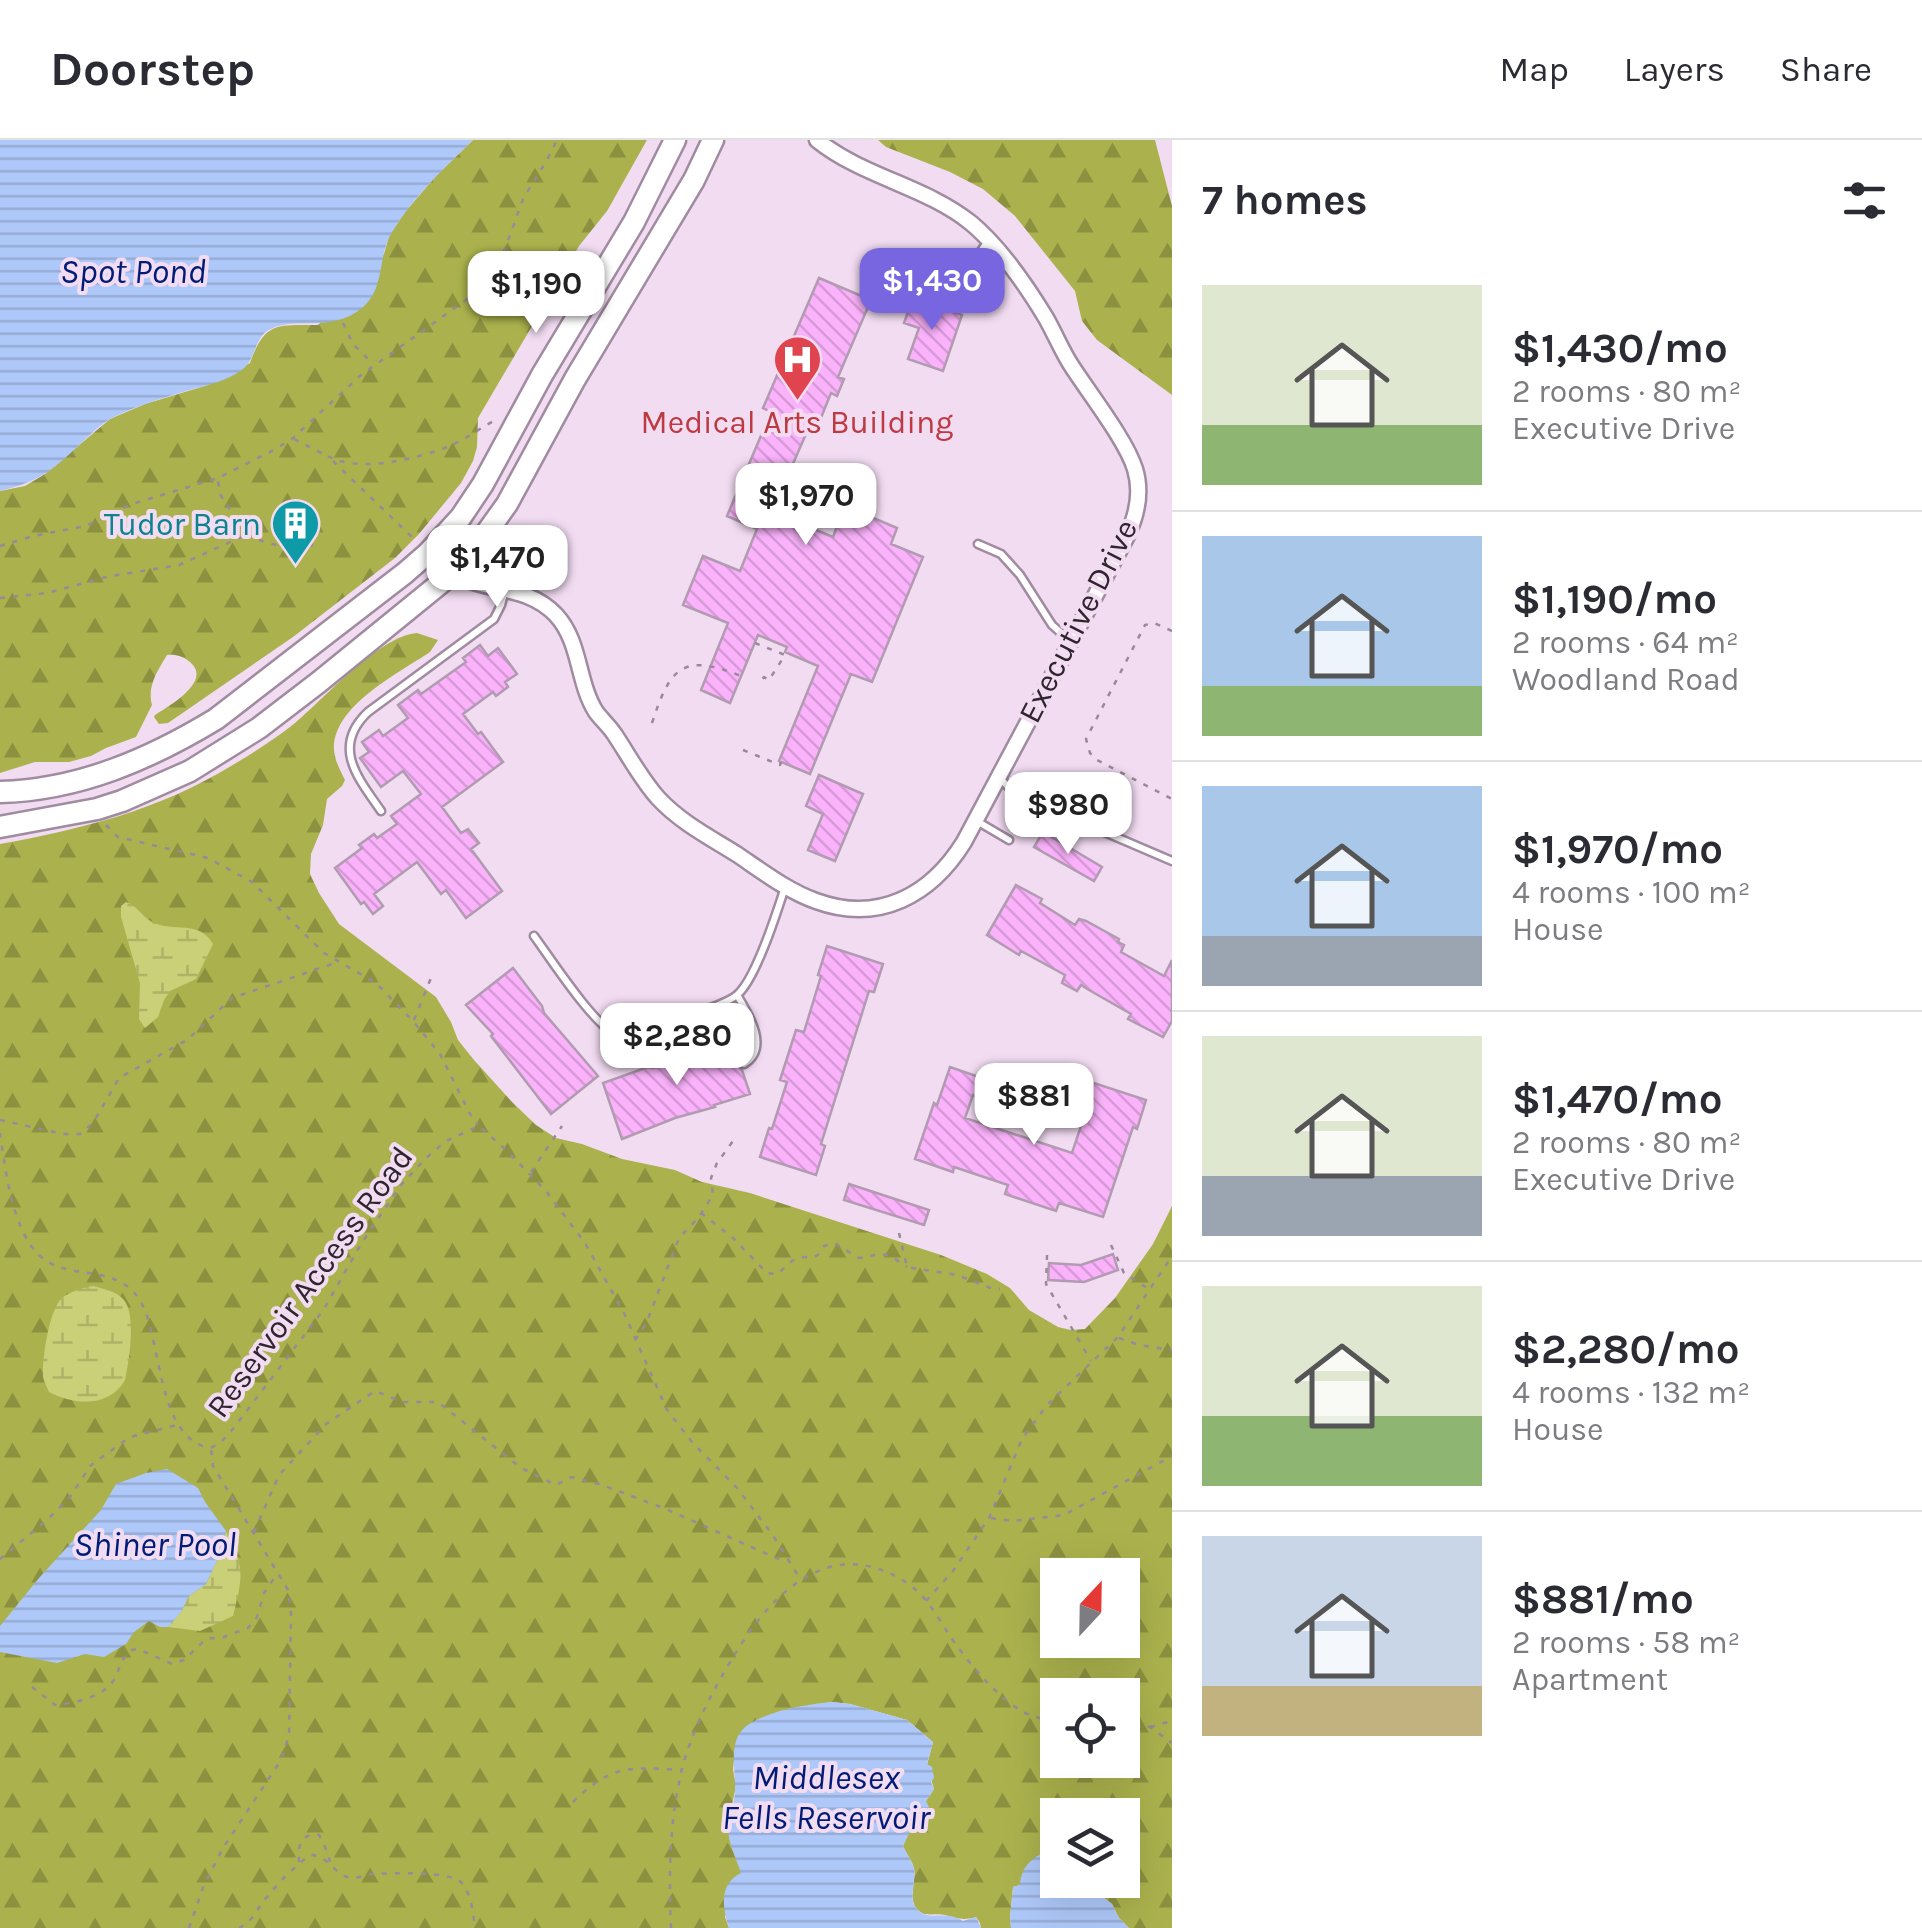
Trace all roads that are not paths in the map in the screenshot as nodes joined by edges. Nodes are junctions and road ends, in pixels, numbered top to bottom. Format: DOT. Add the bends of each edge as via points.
graph roads {
  1 [pos="675,140"];
  2 [pos="714,140"];
  3 [pos="817,140"];
  4 [pos="988,240"];
  5 [pos="972,264"];
  6 [pos="978,544"];
  7 [pos="428,554"];
  8 [pos="452,572"];
  9 [pos="505,589"];
  10 [pos="1070,641"];
  11 [pos="998,776"];
  12 [pos="0,792"];
  13 [pos="381,810"];
  14 [pos="975,820"];
  15 [pos="0,827"];
  16 [pos="1008,840"];
  17 [pos="1172,861"];
  18 [pos="785,886"];
  19 [pos="534,936"];
  20 [pos="737,996"];
  21 [pos="744,1064"];
  1 -- 7 [label="main road" via="477,494"];
  2 -- 8 [label="main road" via="507,504"];
  3 -- 4 [label="street, Executive Drive" via="928,196"];
  4 -- 5 [label="lane"];
  4 -- 10 [label="street, Executive Drive" via="1045,316 1136,475 1132,524"];
  6 -- 10 [label="lane" via="1001,554"];
  7 -- 8 [label="lane"];
  7 -- 12 [label="main road" via="178,742 102,774"];
  8 -- 9 [label="street, Executive Drive"];
  8 -- 15 [label="main road" via="319,682 190,771 97,809"];
  9 -- 13 [label="lane" via="494,618 356,726 352,763"];
  9 -- 18 [label="street, Executive Drive" via="540,602 561,622 598,715 658,798"];
  10 -- 11 [label="street, Executive Drive"];
  11 -- 14 [label="street, Executive Drive"];
  11 -- 17 [label="lane" via="1012,791"];
  14 -- 16 [label="lane"];
  14 -- 18 [label="street, Executive Drive" via="941,874 886,906 852,909"];
  18 -- 20 [label="lane" via="769,936"];
  19 -- 20 [label="lane" via="587,1008 619,1034"];
  20 -- 21 [label="lane" via="758,1046"];
}
